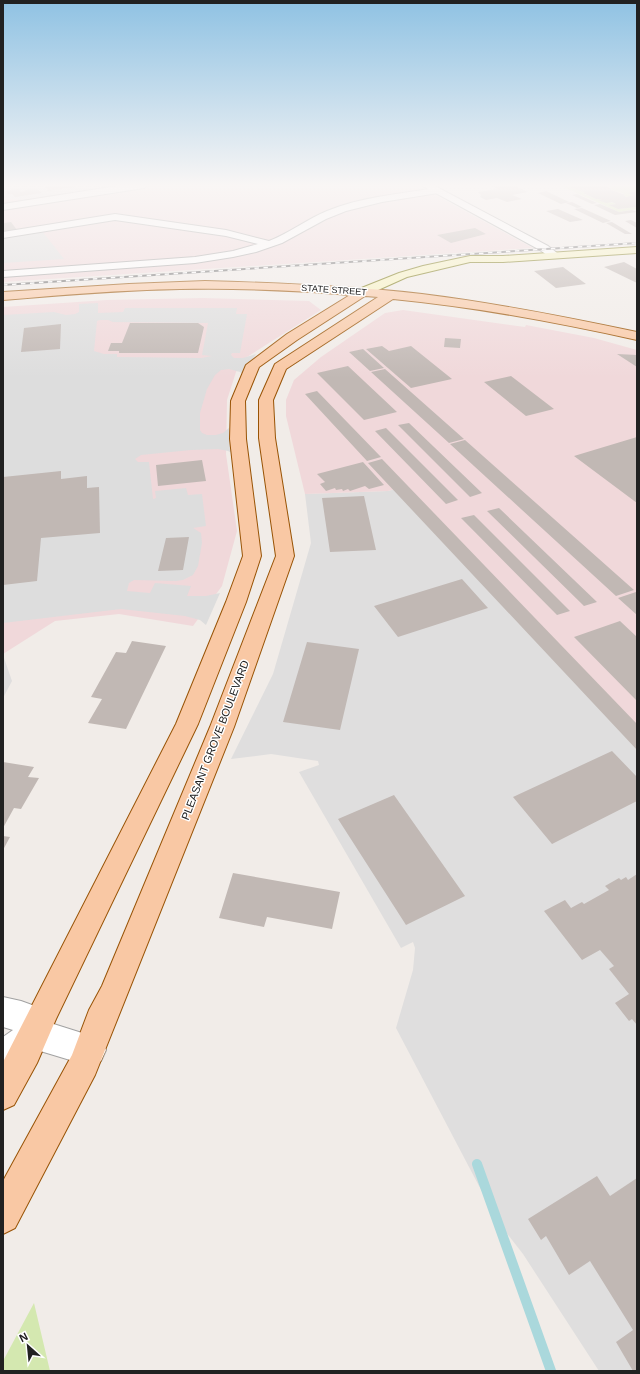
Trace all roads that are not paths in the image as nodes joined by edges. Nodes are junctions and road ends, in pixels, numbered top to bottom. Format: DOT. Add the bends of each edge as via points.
graph roads {
  1 [pos="253,249"];
  2 [pos="546,249"];
  3 [pos="637,250"];
  4 [pos="555,256"];
  5 [pos="491,259"];
  6 [pos="3,274"];
  7 [pos="363,292"];
  8 [pos="390,295"];
  9 [pos="3,296"];
  10 [pos="637,336"];
  11 [pos="3,1012"];
  12 [pos="34,1034"];
  13 [pos="90,1050"];
  14 [pos="3,1055"];
  15 [pos="3,1094"];
  16 [pos="3,1216"];
  1 -- 6 [label="street" via="195,260"];
  2 -- 4 [label="street"];
  3 -- 4 [label="main road"];
  4 -- 5 [label="main road"];
  5 -- 7 [label="main road" via="470,259 430,267"];
  5 -- 8 [label="main road" via="487,265 436,275"];
  7 -- 8 [label="main road, STATE STREET"];
  7 -- 9 [label="main road, STATE STREET" via="204,285 130,287"];
  7 -- 12 [label="main road" via="252,365 238,401 238,439 252,556 187,724 44,1009"];
  8 -- 10 [label="main road, STATE STREET" via="524,313"];
  8 -- 13 [label="main road, PLEASANT GROVE BOULEVARD" via="280,367 266,400 267,438 285,556 222,727"];
  11 -- 12 [label="street" via="21,1016"];
  12 -- 13 [label="street"];
  12 -- 14 [label="street"];
  12 -- 15 [label="main road"];
  13 -- 16 [label="main road, PLEASANT GROVE BOULEVARD"];
}
